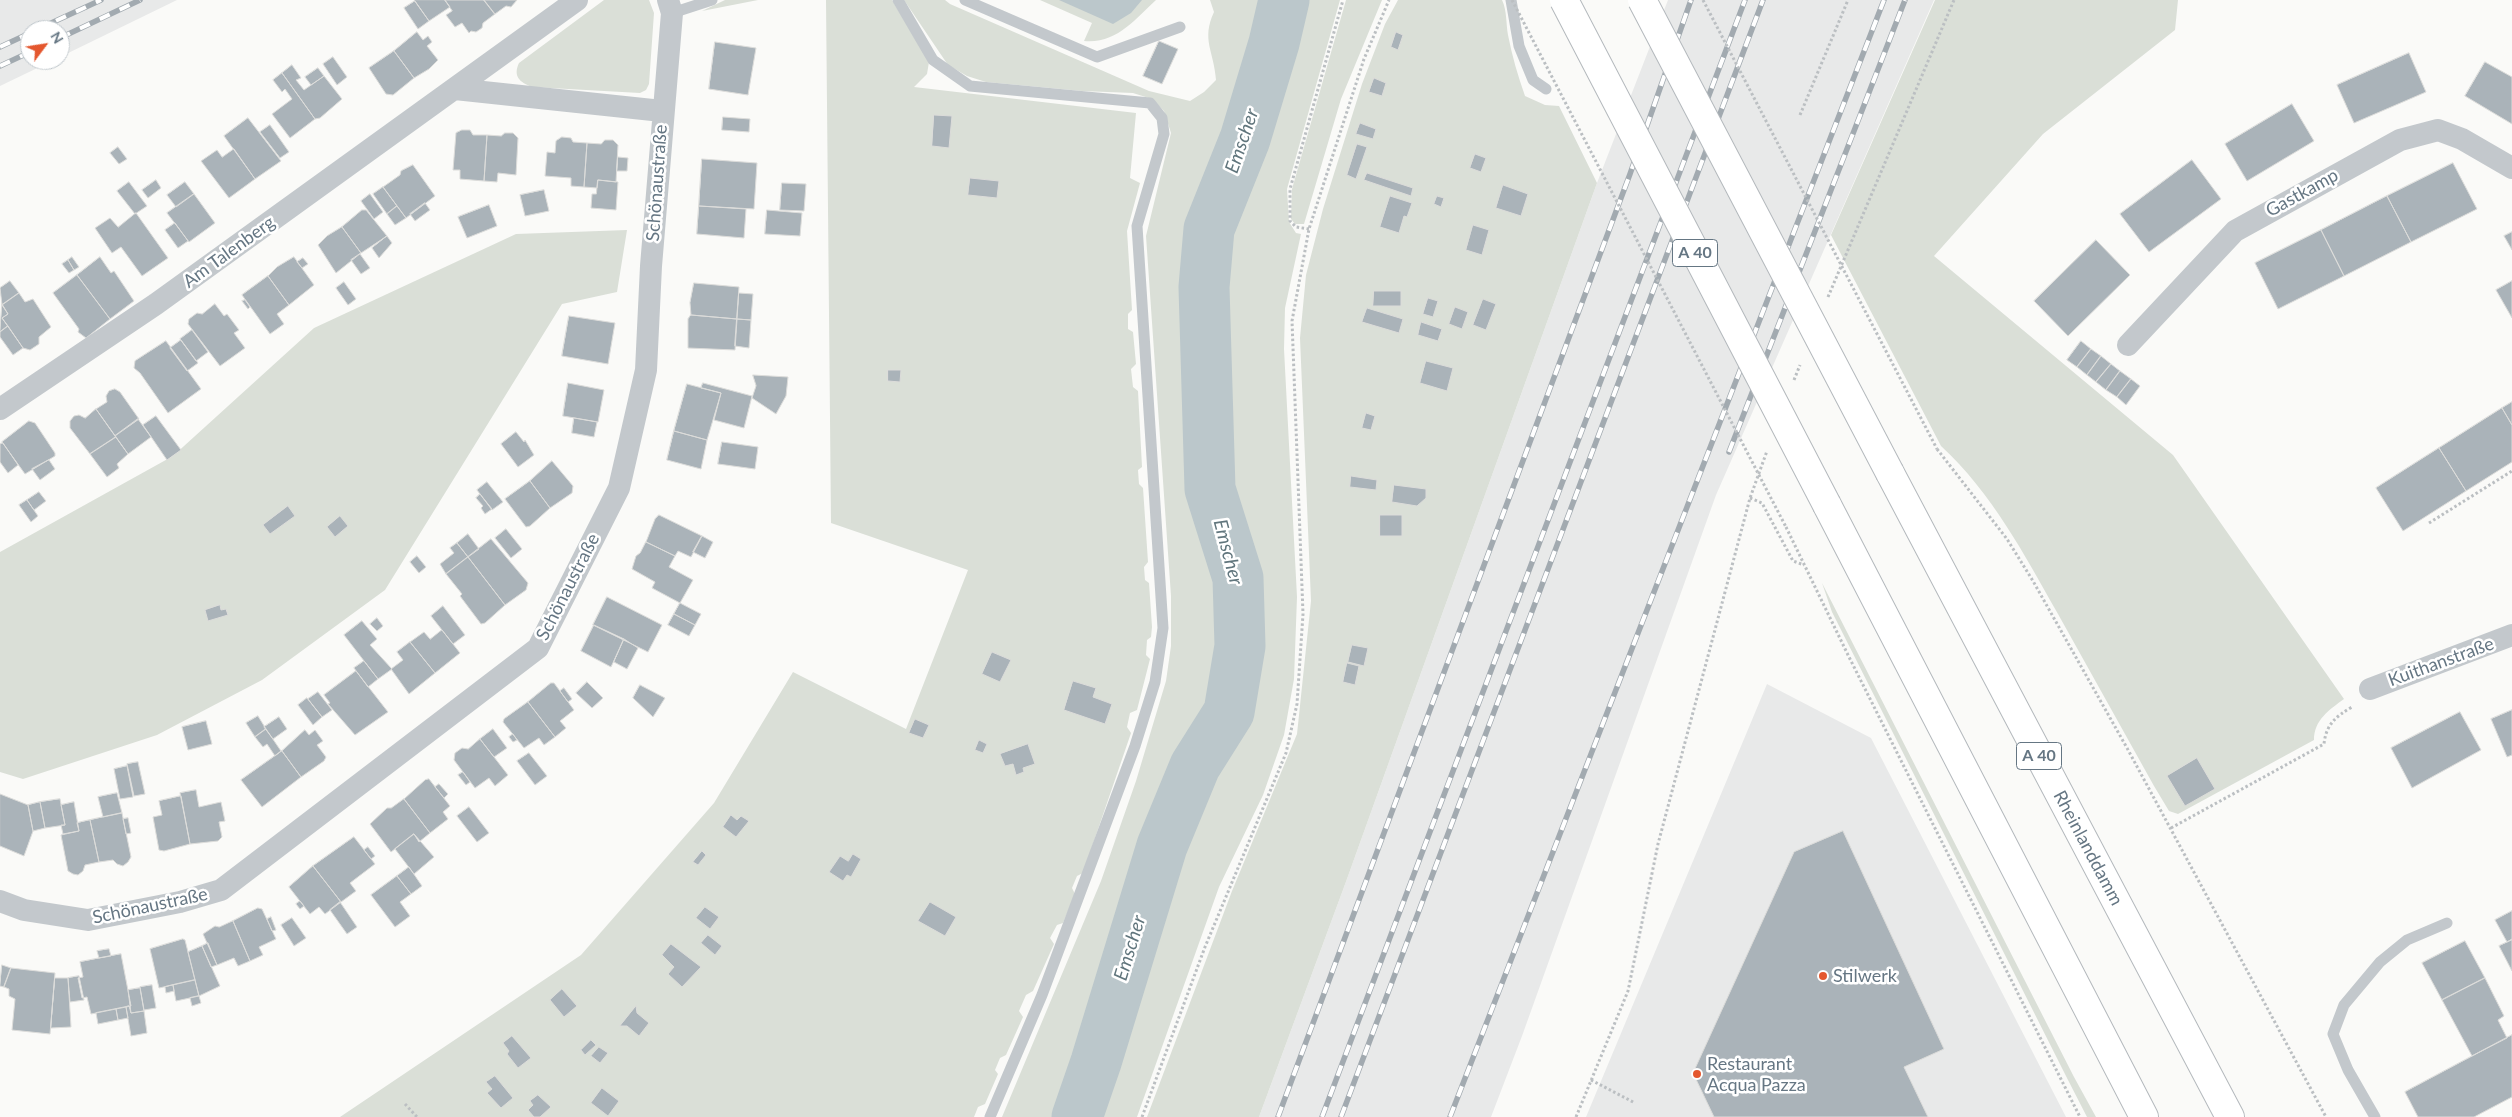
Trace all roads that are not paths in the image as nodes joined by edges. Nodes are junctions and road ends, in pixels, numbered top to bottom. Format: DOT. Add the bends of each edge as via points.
graph roads {
  1 [pos="577,0"];
  2 [pos="712,0"];
  3 [pos="898,0"];
  4 [pos="965,0"];
  5 [pos="1511,0"];
  6 [pos="1564,0"];
  7 [pos="1642,0"];
  8 [pos="670,6"];
  9 [pos="1180,27"];
  10 [pos="455,89"];
  11 [pos="1546,90"];
  12 [pos="662,111"];
  13 [pos="2512,168"];
  14 [pos="2128,345"];
  15 [pos="0,409"];
  16 [pos="2512,636"];
  17 [pos="2370,688"];
  18 [pos="0,901"];
  19 [pos="2447,923"];
  20 [pos="990,1117"];
  21 [pos="2144,1117"];
  22 [pos="2230,1117"];
  23 [pos="2376,1117"];
  1 -- 10 [label="street, Am Talenberg"];
  2 -- 8 [label="lane"];
  3 -- 20 [label="lane" via="933,60 970,86 1150,103 1162,118 1164,134 1137,226 1163,628 1155,682 1136,746 1042,995"];
  4 -- 9 [label="lane" via="1097,57"];
  5 -- 11 [label="lane" via="1526,63 1533,80"];
  6 -- 21 [label="highway, A 40, bridge"];
  7 -- 22 [label="highway, Rheinlanddamm / A 40, bridge"];
  8 -- 12 [label="street, Schönaustraße"];
  10 -- 12 [label="street"];
  10 -- 15 [label="street, Am Talenberg" via="156,304"];
  12 -- 18 [label="street, Schönaustraße" via="646,370 619,488 538,648 221,890 180,902 88,920 24,910"];
  13 -- 14 [label="street, Gastkamp" via="2462,139 2438,130 2400,140 2235,231"];
  16 -- 17 [label="street, Kuithanstraße"];
  19 -- 23 [label="lane" via="2406,940 2380,962 2344,1005 2333,1034 2348,1070"];
}
